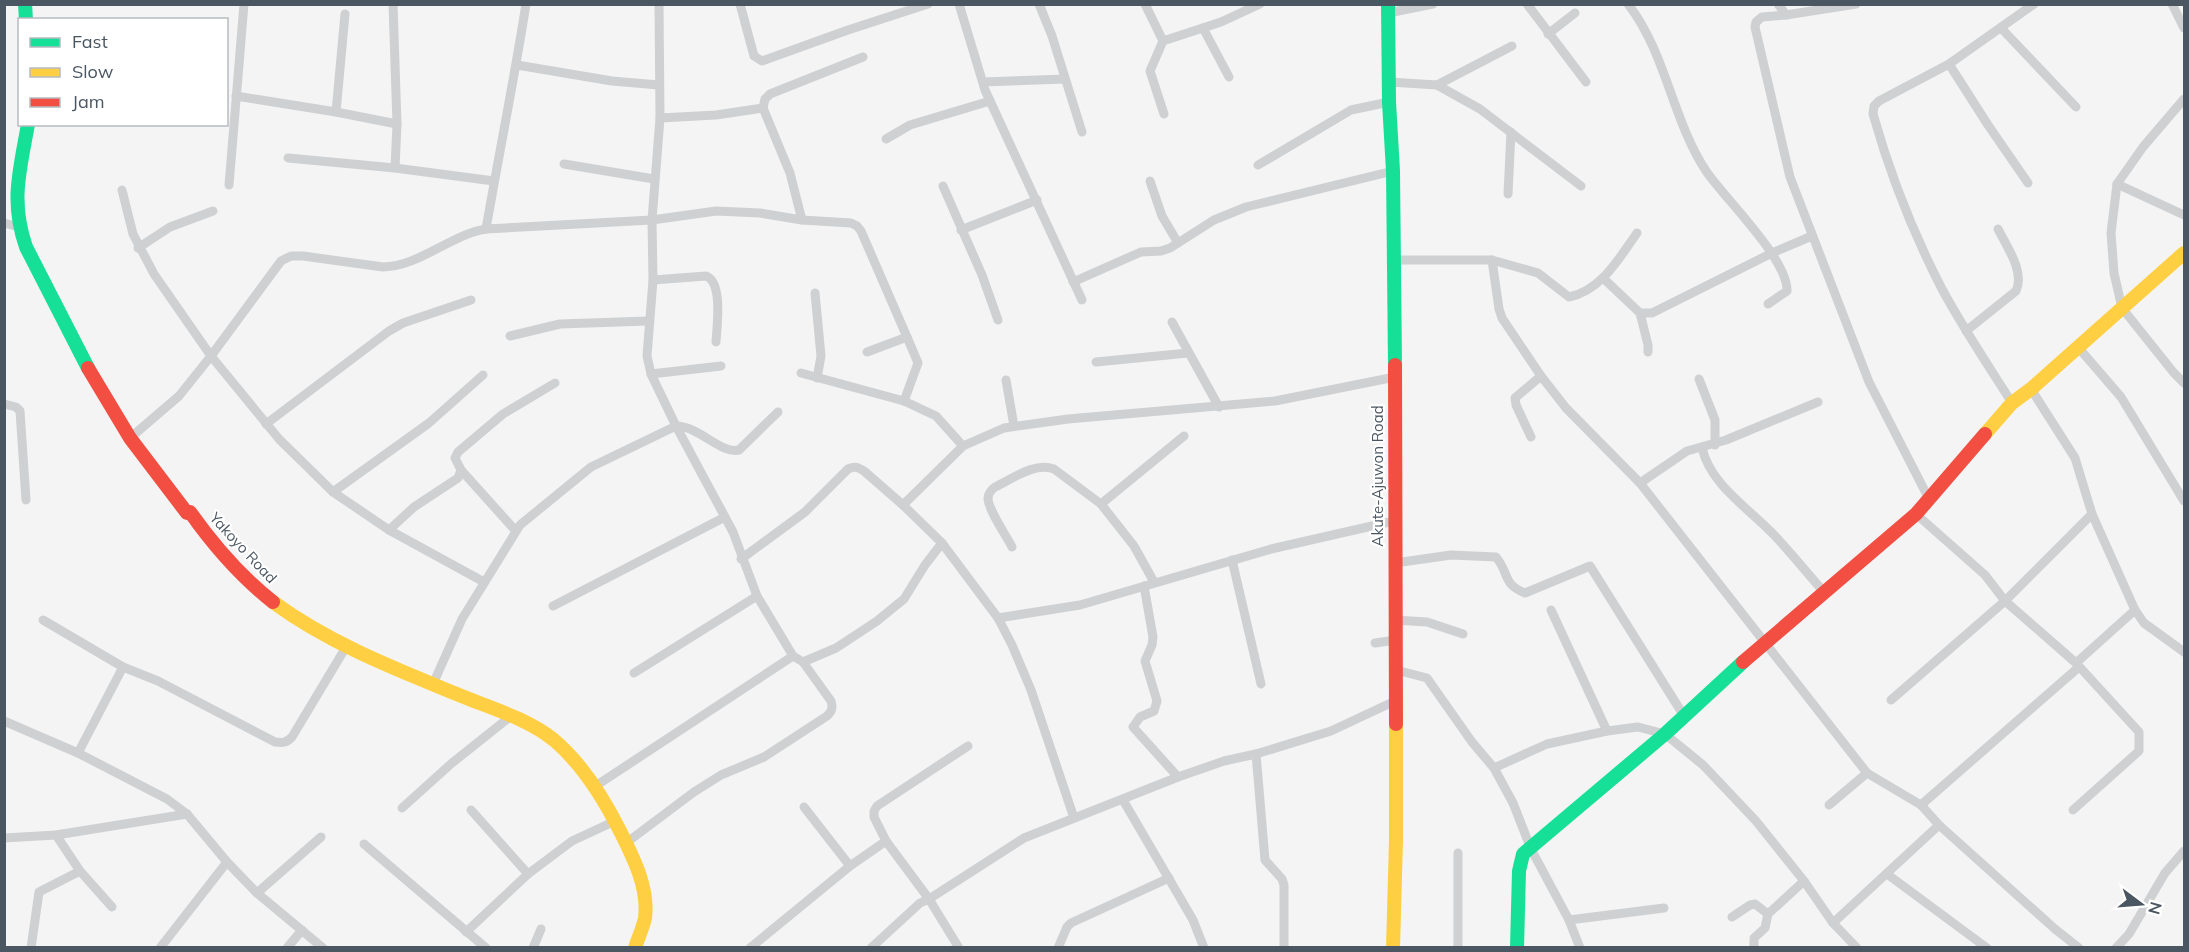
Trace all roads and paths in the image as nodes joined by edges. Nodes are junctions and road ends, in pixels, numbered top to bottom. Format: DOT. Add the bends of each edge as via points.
graph roads {
  1 [pos="244,4"];
  2 [pos="393,4"];
  3 [pos="526,4"];
  4 [pos="658,4"];
  5 [pos="740,4"];
  6 [pos="928,4"];
  7 [pos="959,4"];
  8 [pos="1039,4"];
  9 [pos="1145,4"];
  10 [pos="1260,4"];
  11 [pos="1434,4"];
  12 [pos="1527,4"];
  13 [pos="1628,4"];
  14 [pos="1778,4"];
  15 [pos="1856,4"];
  16 [pos="2034,4"];
  17 [pos="2172,5"];
  18 [pos="1388,9"];
  19 [pos="1575,13"];
  20 [pos="345,14"];
  21 [pos="1786,15"];
  22 [pos="1203,28"];
  23 [pos="2184,28"];
  24 [pos="2002,29"];
  25 [pos="1548,34"];
  26 [pos="1163,41"];
  27 [pos="1512,46"];
  28 [pos="863,57"];
  29 [pos="1949,64"];
  30 [pos="517,65"];
  31 [pos="1229,77"];
  32 [pos="1065,79"];
  33 [pos="982,82"];
  34 [pos="1389,82"];
  35 [pos="1586,82"];
  36 [pos="659,85"];
  37 [pos="1437,85"];
  38 [pos="236,96"];
  39 [pos="2184,99"];
  40 [pos="990,101"];
  41 [pos="1389,102"];
  42 [pos="2076,107"];
  43 [pos="763,108"];
  44 [pos="336,112"];
  45 [pos="1164,114"];
  46 [pos="660,118"];
  47 [pos="397,124"];
  48 [pos="27,126"];
  49 [pos="1082,132"];
  50 [pos="1511,132"];
  51 [pos="886,139"];
  52 [pos="288,158"];
  53 [pos="564,164"];
  54 [pos="1258,165"];
  55 [pos="395,168"];
  56 [pos="1393,171"];
  57 [pos="654,179"];
  58 [pos="1150,181"];
  59 [pos="494,182"];
  60 [pos="2028,183"];
  61 [pos="2117,184"];
  62 [pos="229,185"];
  63 [pos="943,186"];
  64 [pos="1581,186"];
  65 [pos="122,190"];
  66 [pos="1508,194"];
  67 [pos="1037,200"];
  68 [pos="213,211"];
  69 [pos="2184,215"];
  70 [pos="652,220"];
  71 [pos="802,220"];
  72 [pos="4,223"];
  73 [pos="19,227"];
  74 [pos="486,229"];
  75 [pos="1998,229"];
  76 [pos="961,230"];
  77 [pos="1637,233"];
  78 [pos="1812,236"];
  79 [pos="1178,243"];
  80 [pos="138,248"];
  81 [pos="1772,253"];
  82 [pos="2184,253"];
  83 [pos="1393,260"];
  84 [pos="1492,260"];
  85 [pos="1603,278"];
  86 [pos="653,280"];
  87 [pos="1073,282"];
  88 [pos="814,293"];
  89 [pos="471,300"];
  90 [pos="1082,300"];
  91 [pos="1768,304"];
  92 [pos="2122,308"];
  93 [pos="1640,313"];
  94 [pos="998,320"];
  95 [pos="648,321"];
  96 [pos="1172,322"];
  97 [pos="1966,331"];
  98 [pos="510,336"];
  99 [pos="907,337"];
  100 [pos="716,342"];
  101 [pos="2078,346"];
  102 [pos="867,352"];
  103 [pos="1648,352"];
  104 [pos="1188,353"];
  105 [pos="211,356"];
  106 [pos="1096,362"];
  107 [pos="721,366"];
  108 [pos="801,373"];
  109 [pos="651,374"];
  110 [pos="483,375"];
  111 [pos="1541,376"];
  112 [pos="1395,377"];
  113 [pos="818,378"];
  114 [pos="1699,379"];
  115 [pos="1006,380"];
  116 [pos="555,383"];
  117 [pos="2184,383"];
  118 [pos="2031,389"];
  119 [pos="904,401"];
  120 [pos="1818,402"];
  121 [pos="2012,403"];
  122 [pos="4,404"];
  123 [pos="1219,407"];
  124 [pos="778,412"];
  125 [pos="266,424"];
  126 [pos="676,426"];
  127 [pos="1014,426"];
  128 [pos="1184,435"];
  129 [pos="1531,437"];
  130 [pos="130,438"];
  131 [pos="1715,445"];
  132 [pos="963,446"];
  133 [pos="1702,448"];
  134 [pos="461,470"];
  135 [pos="1640,483"];
  136 [pos="333,492"];
  137 [pos="1929,499"];
  138 [pos="26,500"];
  139 [pos="2184,501"];
  140 [pos="1101,504"];
  141 [pos="903,505"];
  142 [pos="1916,514"];
  143 [pos="2092,514"];
  144 [pos="725,517"];
  145 [pos="1394,521"];
  146 [pos="389,530"];
  147 [pos="515,530"];
  148 [pos="942,543"];
  149 [pos="1012,547"];
  150 [pos="741,559"];
  151 [pos="1232,561"];
  152 [pos="1395,563"];
  153 [pos="483,582"];
  154 [pos="1149,584"];
  155 [pos="1824,592"];
  156 [pos="757,596"];
  157 [pos="2005,601"];
  158 [pos="552,606"];
  159 [pos="1551,610"];
  160 [pos="2135,610"];
  161 [pos="998,618"];
  162 [pos="43,620"];
  163 [pos="1395,620"];
  164 [pos="1463,634"];
  165 [pos="1396,640"];
  166 [pos="1764,642"];
  167 [pos="1375,643"];
  168 [pos="346,647"];
  169 [pos="2184,652"];
  170 [pos="793,656"];
  171 [pos="803,662"];
  172 [pos="2077,665"];
  173 [pos="123,667"];
  174 [pos="1395,670"];
  175 [pos="634,673"];
  176 [pos="433,684"];
  177 [pos="1260,684"];
  178 [pos="1891,700"];
  179 [pos="1395,701"];
  180 [pos="511,716"];
  181 [pos="1684,716"];
  182 [pos="4,721"];
  183 [pos="1607,731"];
  184 [pos="1665,734"];
  185 [pos="968,746"];
  186 [pos="78,753"];
  187 [pos="1256,754"];
  188 [pos="1494,768"];
  189 [pos="1867,773"];
  190 [pos="1178,777"];
  191 [pos="594,787"];
  192 [pos="1123,800"];
  193 [pos="1829,805"];
  194 [pos="1921,805"];
  195 [pos="804,807"];
  196 [pos="402,808"];
  197 [pos="471,810"];
  198 [pos="2073,810"];
  199 [pos="187,814"];
  200 [pos="1074,818"];
  201 [pos="615,821"];
  202 [pos="1939,825"];
  203 [pos="56,835"];
  204 [pos="321,837"];
  205 [pos="4,838"];
  206 [pos="886,841"];
  207 [pos="626,843"];
  208 [pos="364,844"];
  209 [pos="1532,849"];
  210 [pos="2184,851"];
  211 [pos="1458,853"];
  212 [pos="227,862"];
  213 [pos="850,866"];
  214 [pos="80,871"];
  215 [pos="528,874"];
  216 [pos="1887,874"];
  217 [pos="1169,878"];
  218 [pos="1804,881"];
  219 [pos="257,893"];
  220 [pos="929,899"];
  221 [pos="112,907"];
  222 [pos="1664,908"];
  223 [pos="1768,914"];
  224 [pos="1732,916"];
  225 [pos="1569,920"];
  226 [pos="1833,922"];
  227 [pos="541,929"];
  228 [pos="302,930"];
  229 [pos="466,932"];
  230 [pos="1984,946"];
  231 [pos="31,948"];
  232 [pos="160,948"];
  233 [pos="287,948"];
  234 [pos="323,948"];
  235 [pos="486,948"];
  236 [pos="533,948"];
  237 [pos="635,948"];
  238 [pos="750,948"];
  239 [pos="871,948"];
  240 [pos="959,948"];
  241 [pos="1058,948"];
  242 [pos="1204,948"];
  243 [pos="1284,948"];
  244 [pos="1393,948"];
  245 [pos="1458,948"];
  246 [pos="1516,948"];
  247 [pos="1580,948"];
  248 [pos="1754,948"];
  249 [pos="1857,948"];
  250 [pos="2079,948"];
  251 [pos="2116,948"];
  1 -- 38 [label="street"];
  2 -- 47 [label="street"];
  3 -- 30 [label="street"];
  4 -- 36 [label="street"];
  5 -- 6 [label="street" via="754,56 762,61"];
  7 -- 33 [label="street"];
  8 -- 32 [label="street"];
  9 -- 26 [label="street"];
  10 -- 22 [label="street"];
  11 -- 18 [label="street"];
  12 -- 25 [label="street"];
  13 -- 81 [label="street" via="1659,59 1699,159"];
  14 -- 21 [label="street"];
  15 -- 21 [label="street"];
  16 -- 24 [label="street"];
  17 -- 23 [label="street"];
  18 -- 34 [label="main road, Akute-Ajuwon Road"];
  19 -- 25 [label="street"];
  20 -- 44 [label="street"];
  21 -- 78 [label="street" via="1762,17 1755,27 1791,177"];
  22 -- 26 [label="street"];
  22 -- 31 [label="street"];
  24 -- 29 [label="street"];
  24 -- 42 [label="street"];
  25 -- 35 [label="street"];
  26 -- 45 [label="street" via="1150,71"];
  27 -- 37 [label="street"];
  28 -- 43 [label="street" via="770,93"];
  29 -- 60 [label="street"];
  29 -- 97 [label="street" via="1879,101 1873,114 1886,162 1910,219"];
  30 -- 36 [label="street"];
  30 -- 59 [label="street"];
  32 -- 33 [label="street"];
  32 -- 49 [label="street"];
  33 -- 40 [label="street"];
  34 -- 37 [label="street"];
  34 -- 41 [label="main road, Akute-Ajuwon Road"];
  36 -- 46 [label="street"];
  37 -- 50 [label="street"];
  38 -- 44 [label="street"];
  38 -- 62 [label="street"];
  39 -- 61 [label="street"];
  40 -- 51 [label="street" via="910,125"];
  40 -- 67 [label="street"];
  41 -- 54 [label="street" via="1345,113"];
  41 -- 56 [label="main road, Akute-Ajuwon Road"];
  43 -- 46 [label="street"];
  43 -- 71 [label="street" via="790,173"];
  44 -- 47 [label="street"];
  46 -- 57 [label="street"];
  47 -- 55 [label="street"];
  48 -- 73 [label="main road, Yakoyo Road" via="16,195"];
  50 -- 64 [label="street"];
  50 -- 66 [label="street"];
  52 -- 55 [label="street"];
  53 -- 57 [label="street"];
  55 -- 59 [label="street"];
  56 -- 79 [label="street" via="1246,207 1214,220"];
  56 -- 83 [label="main road, Akute-Ajuwon Road"];
  57 -- 70 [label="street"];
  58 -- 79 [label="street" via="1162,216"];
  59 -- 74 [label="street"];
  61 -- 69 [label="street"];
  61 -- 92 [label="street" via="2111,233"];
  63 -- 76 [label="street"];
  65 -- 80 [label="street"];
  67 -- 76 [label="street"];
  67 -- 87 [label="street"];
  68 -- 80 [label="street" via="170,227"];
  70 -- 71 [label="street" via="716,211"];
  70 -- 74 [label="street"];
  70 -- 86 [label="street"];
  71 -- 99 [label="street" via="857,226"];
  72 -- 73 [label="street"];
  73 -- 130 [label="main road, Yakoyo Road" via="93,380"];
  74 -- 105 [label="street" via="471,231 393,267 291,256 281,261"];
  75 -- 97 [label="street" via="2020,283 2016,291"];
  76 -- 94 [label="street"];
  77 -- 85 [label="street"];
  78 -- 81 [label="street"];
  78 -- 137 [label="street" via="1869,382"];
  79 -- 87 [label="street" via="1161,251 1141,252"];
  80 -- 105 [label="street"];
  81 -- 91 [label="street" via="1788,287"];
  81 -- 93 [label="street" via="1652,313"];
  82 -- 92 [label="main road"];
  83 -- 84 [label="street"];
  83 -- 112 [label="main road, Akute-Ajuwon Road"];
  84 -- 85 [label="street" via="1538,273 1569,297"];
  84 -- 111 [label="street" via="1502,318"];
  85 -- 93 [label="street"];
  86 -- 95 [label="street"];
  86 -- 100 [label="street" via="712,278 717,296"];
  87 -- 90 [label="street"];
  88 -- 113 [label="street" via="821,356"];
  89 -- 125 [label="street" via="396,327"];
  92 -- 101 [label="main road"];
  92 -- 117 [label="street"];
  93 -- 103 [label="street"];
  95 -- 98 [label="street" via="560,324"];
  95 -- 109 [label="street"];
  96 -- 104 [label="street"];
  97 -- 121 [label="street"];
  99 -- 102 [label="street"];
  99 -- 119 [label="street" via="918,363"];
  101 -- 118 [label="main road"];
  101 -- 139 [label="street" via="2121,397"];
  104 -- 106 [label="street"];
  104 -- 123 [label="street"];
  105 -- 125 [label="street"];
  105 -- 130 [label="street" via="179,396"];
  107 -- 109 [label="street"];
  108 -- 113 [label="street"];
  109 -- 126 [label="street"];
  110 -- 136 [label="street" via="429,423"];
  111 -- 129 [label="street" via="1516,395 1515,402"];
  111 -- 135 [label="street" via="1566,408"];
  112 -- 123 [label="street" via="1275,401"];
  112 -- 145 [label="main road, Akute-Ajuwon Road"];
  113 -- 119 [label="street"];
  114 -- 131 [label="street" via="1715,420"];
  115 -- 127 [label="street"];
  116 -- 134 [label="street" via="503,414 458,452 454,458"];
  118 -- 121 [label="main road"];
  118 -- 143 [label="street" via="2075,458"];
  119 -- 132 [label="street" via="936,416"];
  120 -- 131 [label="street"];
  121 -- 137 [label="main road"];
  122 -- 138 [label="street" via="20,411"];
  123 -- 127 [label="street"];
  124 -- 126 [label="street" via="735,451 688,426"];
  125 -- 136 [label="street"];
  126 -- 144 [label="street"];
  126 -- 147 [label="street" via="591,467"];
  127 -- 132 [label="street"];
  128 -- 140 [label="street"];
  130 -- 168 [label="main road, Yakoyo Road" via="208,539 239,572 272,602"];
  131 -- 133 [label="street"];
  132 -- 141 [label="street"];
  133 -- 135 [label="street" via="1687,451"];
  133 -- 155 [label="street" via="1719,480"];
  134 -- 146 [label="street" via="458,478 414,507"];
  134 -- 147 [label="street"];
  135 -- 166 [label="street"];
  136 -- 146 [label="street"];
  137 -- 142 [label="main road"];
  140 -- 149 [label="street" via="1047,467 995,487 988,498"];
  140 -- 154 [label="street" via="1134,546"];
  141 -- 148 [label="street"];
  141 -- 150 [label="street" via="853,466 805,512"];
  142 -- 155 [label="main road"];
  142 -- 157 [label="street" via="1985,575"];
  143 -- 157 [label="street"];
  143 -- 160 [label="street"];
  144 -- 150 [label="street"];
  144 -- 158 [label="street"];
  145 -- 151 [label="street"];
  145 -- 152 [label="main road, Akute-Ajuwon Road"];
  146 -- 153 [label="street"];
  147 -- 153 [label="street"];
  148 -- 161 [label="street"];
  148 -- 171 [label="street" via="904,599 836,648"];
  150 -- 156 [label="street"];
  151 -- 154 [label="street"];
  151 -- 177 [label="street"];
  152 -- 163 [label="main road, Akute-Ajuwon Road"];
  152 -- 181 [label="street" via="1451,555 1496,557 1513,588 1525,593 1590,566"];
  153 -- 176 [label="street"];
  154 -- 161 [label="street" via="1080,605"];
  154 -- 190 [label="street" via="1153,637 1145,661 1157,701 1154,711 1140,717 1133,727"];
  155 -- 166 [label="main road"];
  156 -- 170 [label="street"];
  156 -- 175 [label="street"];
  157 -- 172 [label="street"];
  157 -- 178 [label="street"];
  159 -- 183 [label="street"];
  160 -- 169 [label="street" via="2144,623"];
  160 -- 172 [label="street"];
  161 -- 200 [label="street" via="1031,690"];
  162 -- 173 [label="street"];
  163 -- 164 [label="street" via="1427,622"];
  163 -- 165 [label="main road, Akute-Ajuwon Road"];
  165 -- 167 [label="street"];
  165 -- 174 [label="main road, Akute-Ajuwon Road"];
  166 -- 181 [label="main road"];
  166 -- 189 [label="street"];
  168 -- 173 [label="street" via="292,737 281,743"];
  168 -- 176 [label="main road, Yakoyo Road"];
  170 -- 171 [label="street"];
  170 -- 191 [label="street"];
  171 -- 207 [label="street" via="831,701 831,712 764,757 694,792"];
  172 -- 194 [label="street"];
  172 -- 198 [label="street" via="2139,732 2139,751"];
  173 -- 186 [label="street"];
  174 -- 179 [label="main road, Akute-Ajuwon Road"];
  174 -- 188 [label="street" via="1427,678"];
  176 -- 180 [label="main road, Yakoyo Road"];
  179 -- 187 [label="street" via="1331,731"];
  179 -- 244 [label="main road, Akute-Ajuwon Road"];
  180 -- 191 [label="main road, Yakoyo Road" via="557,743"];
  180 -- 196 [label="street"];
  181 -- 184 [label="main road"];
  182 -- 186 [label="street"];
  183 -- 184 [label="street" via="1638,727"];
  183 -- 188 [label="street" via="1547,744"];
  184 -- 209 [label="main road"];
  184 -- 218 [label="street" via="1749,813"];
  185 -- 206 [label="street" via="878,806 874,818"];
  186 -- 199 [label="street" via="167,799"];
  187 -- 190 [label="street"];
  187 -- 243 [label="street" via="1265,860 1284,885"];
  188 -- 209 [label="street"];
  189 -- 193 [label="street"];
  189 -- 194 [label="street"];
  190 -- 192 [label="street"];
  191 -- 201 [label="main road, Yakoyo Road"];
  192 -- 200 [label="street"];
  192 -- 217 [label="street"];
  194 -- 202 [label="street"];
  195 -- 213 [label="street"];
  197 -- 215 [label="street"];
  199 -- 203 [label="street"];
  199 -- 212 [label="street"];
  200 -- 220 [label="street" via="1024,838"];
  201 -- 207 [label="main road, Yakoyo Road"];
  201 -- 215 [label="street" via="572,841"];
  202 -- 216 [label="street"];
  202 -- 250 [label="street"];
  203 -- 205 [label="street"];
  203 -- 214 [label="street"];
  204 -- 219 [label="street"];
  206 -- 213 [label="street"];
  206 -- 220 [label="street"];
  207 -- 237 [label="main road, Yakoyo Road" via="641,874 646,915"];
  208 -- 229 [label="street"];
  209 -- 225 [label="street"];
  209 -- 246 [label="main road" via="1523,854 1520,862"];
  210 -- 251 [label="street"];
  211 -- 245 [label="street"];
  212 -- 219 [label="street"];
  212 -- 232 [label="street"];
  213 -- 238 [label="street"];
  214 -- 221 [label="street"];
  214 -- 231 [label="street" via="39,892"];
  215 -- 229 [label="street"];
  216 -- 226 [label="street"];
  216 -- 230 [label="street"];
  217 -- 241 [label="street" via="1071,923"];
  217 -- 242 [label="street"];
  218 -- 223 [label="street"];
  218 -- 226 [label="street"];
  219 -- 228 [label="street"];
  220 -- 239 [label="street" via="905,915"];
  220 -- 240 [label="street"];
  222 -- 225 [label="street"];
  223 -- 224 [label="street" via="1755,904"];
  223 -- 248 [label="street" via="1765,928 1754,938"];
  225 -- 247 [label="street"];
  226 -- 249 [label="street"];
  227 -- 236 [label="street"];
  228 -- 233 [label="street"];
  228 -- 234 [label="street"];
  229 -- 235 [label="street"];
}
